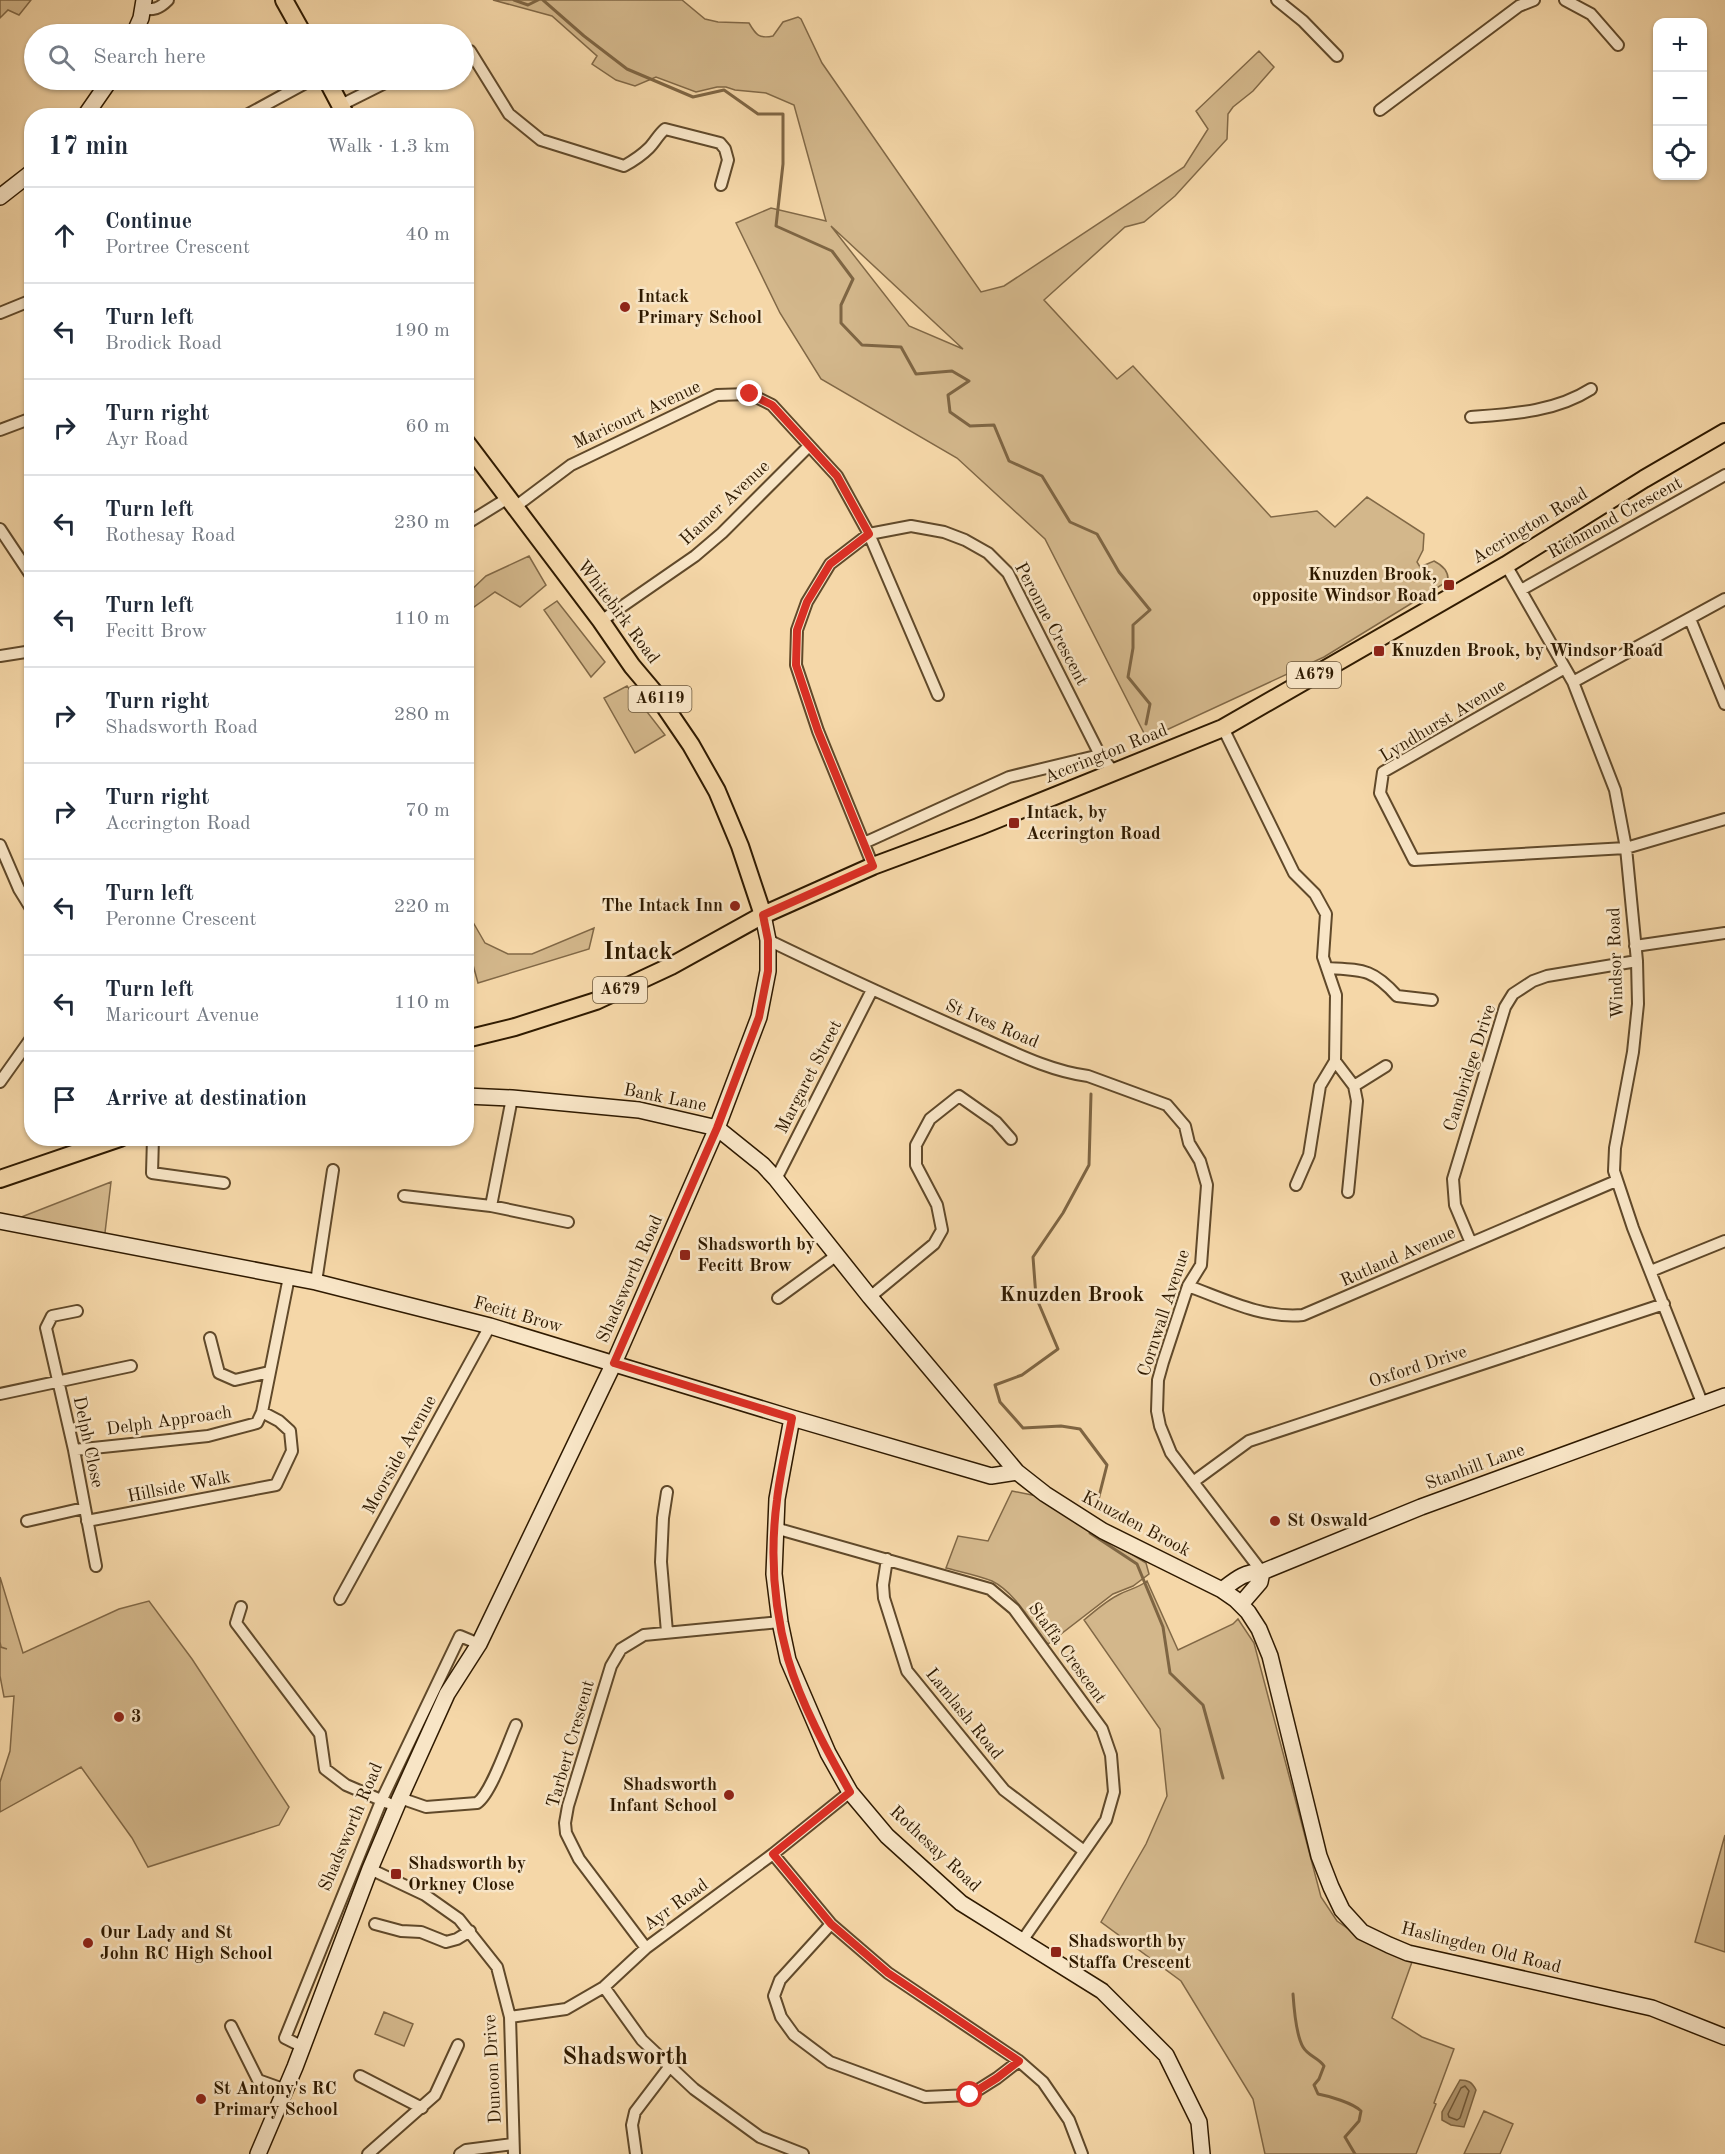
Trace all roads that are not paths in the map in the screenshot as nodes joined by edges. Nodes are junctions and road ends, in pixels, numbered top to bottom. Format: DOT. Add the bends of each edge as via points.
graph roads {
  1 [pos="168,0"];
  2 [pos="284,0"];
  3 [pos="1277,0"];
  4 [pos="1534,0"];
  5 [pos="1565,0"];
  6 [pos="143,5"];
  7 [pos="137,24"];
  8 [pos="297,24"];
  9 [pos="1618,45"];
  10 [pos="1337,56"];
  11 [pos="474,57"];
  12 [pos="103,90"];
  13 [pos="292,90"];
  14 [pos="333,90"];
  15 [pos="375,90"];
  16 [pos="91,108"];
  17 [pos="259,108"];
  18 [pos="343,108"];
  19 [pos="347,108"];
  20 [pos="1380,110"];
  21 [pos="24,178"];
  22 [pos="722,185"];
  23 [pos="0,195"];
  24 [pos="24,303"];
  25 [pos="0,313"];
  26 [pos="1590,389"];
  27 [pos="1471,417"];
  28 [pos="24,421"];
  29 [pos="0,430"];
  30 [pos="1725,432"];
  31 [pos="809,446"];
  32 [pos="474,453"];
  33 [pos="1725,475"];
  34 [pos="511,502"];
  35 [pos="474,520"];
  36 [pos="1,534"];
  37 [pos="869,534"];
  38 [pos="1506,565"];
  39 [pos="24,566"];
  40 [pos="1521,590"];
  41 [pos="1725,599"];
  42 [pos="1690,619"];
  43 [pos="602,621"];
  44 [pos="24,652"];
  45 [pos="0,656"];
  46 [pos="1565,668"];
  47 [pos="1573,682"];
  48 [pos="938,695"];
  49 [pos="1725,704"];
  50 [pos="1223,728"];
  51 [pos="1100,755"];
  52 [pos="1114,772"];
  53 [pos="1725,819"];
  54 [pos="864,843"];
  55 [pos="0,845"];
  56 [pos="1626,849"];
  57 [pos="873,866"];
  58 [pos="24,897"];
  59 [pos="763,915"];
  60 [pos="1725,933"];
  61 [pos="768,940"];
  62 [pos="1635,946"];
  63 [pos="1637,962"];
  64 [pos="1327,968"];
  65 [pos="872,990"];
  66 [pos="1432,1000"];
  67 [pos="474,1037"];
  68 [pos="24,1048"];
  69 [pos="1335,1061"];
  70 [pos="1386,1066"];
  71 [pos="0,1082"];
  72 [pos="1354,1086"];
  73 [pos="474,1096"];
  74 [pos="512,1098"];
  75 [pos="717,1128"];
  76 [pos="1011,1139"];
  77 [pos="1190,1143"];
  78 [pos="82,1146"];
  79 [pos="153,1146"];
  80 [pos="333,1170"];
  81 [pos="0,1179"];
  82 [pos="776,1179"];
  83 [pos="1616,1181"];
  84 [pos="224,1183"];
  85 [pos="1296,1185"];
  86 [pos="1348,1192"];
  87 [pos="404,1196"];
  88 [pos="490,1206"];
  89 [pos="0,1221"];
  90 [pos="568,1222"];
  91 [pos="1720,1239"];
  92 [pos="1471,1243"];
  93 [pos="837,1255"];
  94 [pos="1651,1271"];
  95 [pos="289,1277"];
  96 [pos="316,1282"];
  97 [pos="1188,1286"];
  98 [pos="870,1297"];
  99 [pos="778,1298"];
  100 [pos="1664,1304"];
  101 [pos="77,1311"];
  102 [pos="490,1326"];
  103 [pos="210,1338"];
  104 [pos="614,1363"];
  105 [pos="131,1366"];
  106 [pos="269,1372"];
  107 [pos="58,1382"];
  108 [pos="0,1394"];
  109 [pos="1725,1396"];
  110 [pos="1703,1405"];
  111 [pos="262,1412"];
  112 [pos="792,1418"];
  113 [pos="74,1450"];
  114 [pos="1017,1472"];
  115 [pos="1193,1482"];
  116 [pos="667,1491"];
  117 [pos="84,1508"];
  118 [pos="27,1521"];
  119 [pos="87,1521"];
  120 [pos="775,1528"];
  121 [pos="886,1559"];
  122 [pos="96,1566"];
  123 [pos="1262,1572"];
  124 [pos="1222,1590"];
  125 [pos="340,1599"];
  126 [pos="1241,1604"];
  127 [pos="241,1606"];
  128 [pos="780,1622"];
  129 [pos="667,1632"];
  130 [pos="479,1644"];
  131 [pos="516,1725"];
  132 [pos="850,1792"];
  133 [pos="382,1799"];
  134 [pos="398,1803"];
  135 [pos="1084,1851"];
  136 [pos="773,1854"];
  137 [pos="370,1869"];
  138 [pos="375,1924"];
  139 [pos="831,1924"];
  140 [pos="470,1931"];
  141 [pos="1022,1941"];
  142 [pos="646,1948"];
  143 [pos="604,1987"];
  144 [pos="510,2018"];
  145 [pos="231,2026"];
  146 [pos="1725,2037"];
  147 [pos="458,2045"];
  148 [pos="303,2047"];
  149 [pos="1019,2061"];
  150 [pos="670,2066"];
  151 [pos="360,2076"];
  152 [pos="286,2090"];
  153 [pos="422,2108"];
  154 [pos="514,2149"];
  155 [pos="258,2154"];
  156 [pos="368,2154"];
  157 [pos="460,2154"];
  158 [pos="636,2154"];
  159 [pos="803,2154"];
  160 [pos="1082,2154"];
  161 [pos="1202,2154"];
  1 -- 6 [label="street" via="154,10"];
  2 -- 8 [label="main road"];
  3 -- 10 [label="street"];
  4 -- 20 [label="street" via="1519,6"];
  5 -- 9 [label="street" via="1591,14"];
  6 -- 7 [label="main road"];
  11 -- 22 [label="street" via="509,114 542,140 624,166 650,147 665,129 676,131 720,143 728,160"];
  12 -- 16 [label="main road"];
  13 -- 17 [label="street"];
  14 -- 18 [label="main road"];
  15 -- 19 [label="street"];
  21 -- 23 [label="main road"];
  24 -- 25 [label="street"];
  26 -- 27 [label="street" via="1541,409"];
  28 -- 29 [label="street"];
  30 -- 38 [label="main road, Accrington Road / A679"];
  31 -- 34 [label="street, Maricourt Avenue" via="772,405 750,394 717,395 571,465"];
  31 -- 37 [label="street, Maricourt Avenue" via="837,476"];
  31 -- 43 [label="street, Hamer Avenue" via="695,556"];
  32 -- 34 [label="main road, Whitebirk Road / A6119"];
  33 -- 40 [label="street, Richmond Crescent"];
  34 -- 35 [label="street, Maricourt Avenue"];
  34 -- 43 [label="main road, Whitebirk Road / A6119"];
  36 -- 39 [label="street"];
  37 -- 48 [label="street, Maricourt Avenue"];
  37 -- 51 [label="street, Peronne Crescent" via="911,526 944,532 988,554 1008,573"];
  37 -- 54 [label="street, Peronne Crescent" via="830,564 807,602 797,630 796,653 796,665 818,731"];
  38 -- 40 [label="street, Windsor Road"];
  38 -- 50 [label="main road, Accrington Road / A679"];
  40 -- 46 [label="street, Windsor Road"];
  41 -- 42 [label="street"];
  42 -- 47 [label="street"];
  42 -- 49 [label="street"];
  43 -- 59 [label="main road, Whitebirk Road / A6119" via="684,735 717,791"];
  44 -- 45 [label="street"];
  46 -- 47 [label="street, Windsor Road"];
  46 -- 56 [label="street, Lyndhurst Avenue" via="1383,772 1380,793 1414,860"];
  47 -- 56 [label="street, Windsor Road" via="1614,790"];
  50 -- 52 [label="main road, Accrington Road / A679"];
  50 -- 64 [label="street" via="1294,873 1316,894 1326,914 1323,957"];
  51 -- 52 [label="street, Peronne Crescent"];
  51 -- 54 [label="street, Accrington Road" via="1009,777"];
  52 -- 57 [label="main road, Accrington Road / A679"];
  53 -- 56 [label="street"];
  54 -- 57 [label="street, Peronne Crescent"];
  55 -- 58 [label="street"];
  56 -- 62 [label="street, Windsor Road"];
  57 -- 59 [label="main road, Accrington Road / A679"];
  59 -- 61 [label="main road, Shadsworth Road"];
  59 -- 67 [label="main road, Accrington Road / A679" via="671,966 596,1000"];
  60 -- 62 [label="street"];
  61 -- 65 [label="street, St Ives Road"];
  61 -- 75 [label="main road, Shadsworth Road" via="768,971 759,1017"];
  62 -- 63 [label="street, Windsor Road"];
  63 -- 83 [label="street, Windsor Road" via="1638,1004 1615,1148"];
  63 -- 92 [label="street, Cambridge Drive" via="1547,976 1514,994 1505,1007 1453,1179 1455,1204"];
  64 -- 66 [label="street" via="1363,970 1382,979 1397,996"];
  64 -- 69 [label="street" via="1336,995"];
  65 -- 77 [label="street, St Ives Road" via="1031,1059 1167,1105 1185,1126"];
  65 -- 82 [label="street, Margaret Street"];
  68 -- 71 [label="street"];
  69 -- 72 [label="street"];
  69 -- 85 [label="street" via="1320,1086 1309,1155"];
  70 -- 72 [label="street"];
  72 -- 86 [label="street" via="1357,1101"];
  73 -- 74 [label="main road, Bank Lane"];
  74 -- 75 [label="main road, Bank Lane" via="639,1110"];
  74 -- 88 [label="street"];
  75 -- 82 [label="main road, Bank Lane"];
  75 -- 104 [label="main road, Shadsworth Road"];
  76 -- 98 [label="street" via="996,1122 959,1096 930,1119 916,1145 916,1165 937,1205 942,1230 934,1244"];
  77 -- 97 [label="street, Cornwall Avenue" via="1207,1185 1201,1265"];
  78 -- 81 [label="main road"];
  79 -- 84 [label="street" via="152,1173"];
  80 -- 96 [label="street"];
  82 -- 93 [label="main road, Bank Lane"];
  83 -- 92 [label="street, Rutland Avenue"];
  83 -- 94 [label="street, Windsor Road"];
  87 -- 88 [label="street"];
  88 -- 90 [label="street"];
  89 -- 95 [label="main road, Fecitt Brow"];
  91 -- 94 [label="street"];
  92 -- 97 [label="street, Rutland Avenue" via="1303,1315 1255,1310"];
  93 -- 98 [label="main road, Bank Lane"];
  93 -- 99 [label="street"];
  94 -- 100 [label="street, Windsor Road"];
  95 -- 96 [label="main road, Fecitt Brow"];
  95 -- 106 [label="street"];
  96 -- 102 [label="main road, Fecitt Brow"];
  97 -- 115 [label="street, Cornwall Avenue" via="1163,1362 1156,1398 1165,1440"];
  98 -- 114 [label="main road, Bank Lane"];
  100 -- 110 [label="street, Windsor Road"];
  100 -- 115 [label="street, Oxford Drive" via="1249,1441"];
  101 -- 107 [label="street, Delph Close" via="52,1316 46,1328"];
  102 -- 104 [label="main road, Fecitt Brow"];
  102 -- 125 [label="street, Moorside Avenue"];
  103 -- 106 [label="street" via="219,1374 235,1380"];
  104 -- 112 [label="main road, Fecitt Brow"];
  104 -- 130 [label="main road, Shadsworth Road"];
  105 -- 107 [label="street, Delph Close"];
  106 -- 111 [label="street"];
  107 -- 108 [label="street, Delph Close"];
  107 -- 113 [label="street, Delph Close"];
  109 -- 110 [label="main road, Stanhill Lane"];
  110 -- 123 [label="main road, Stanhill Lane" via="1421,1507"];
  111 -- 113 [label="street, Delph Approach" via="257,1423 208,1436"];
  111 -- 119 [label="street, Hillside Walk" via="290,1431 292,1451 276,1485"];
  112 -- 114 [label="main road, Fecitt Brow" via="991,1476"];
  112 -- 120 [label="main road, Rothesay Road"];
  113 -- 117 [label="street, Delph Close"];
  114 -- 124 [label="main road, Knuzden Brook" via="1103,1531"];
  115 -- 123 [label="street, Cornwall Avenue"];
  116 -- 129 [label="street" via="661,1562"];
  117 -- 118 [label="street, Delph Close"];
  117 -- 119 [label="street, Delph Close"];
  119 -- 122 [label="street, Delph Close"];
  120 -- 121 [label="street, Staffa Crescent"];
  120 -- 128 [label="main road, Rothesay Road" via="774,1574"];
  121 -- 135 [label="street, Lamlash Road" via="884,1598 907,1671 1004,1790"];
  121 -- 135 [label="street, Staffa Crescent" via="990,1589 1014,1609 1102,1729 1111,1755 1114,1792 1106,1820"];
  123 -- 124 [label="main road, Stanhill Lane" via="1244,1575"];
  123 -- 126 [label="main road" via="1260,1582"];
  124 -- 126 [label="main road, Knuzden Brook"];
  126 -- 146 [label="main road, Haslingden Old Road" via="1254,1620 1270,1656 1323,1867 1342,1910 1362,1932 1408,1953 1652,2008"];
  127 -- 133 [label="street" via="236,1623 320,1734 325,1769 346,1785"];
  128 -- 129 [label="street, Tarbert Crescent"];
  128 -- 132 [label="main road, Rothesay Road" via="799,1689"];
  129 -- 142 [label="street, Tarbert Crescent" via="635,1639 616,1655 565,1823 579,1859"];
  130 -- 133 [label="street, Shadsworth Road" via="460,1636"];
  130 -- 134 [label="main road, Shadsworth Road" via="447,1694"];
  131 -- 134 [label="street" via="481,1801 426,1807"];
  132 -- 136 [label="street, Ayr Road"];
  132 -- 141 [label="main road, Rothesay Road" via="887,1836 961,1903"];
  133 -- 134 [label="street"];
  133 -- 148 [label="street, Shadsworth Road" via="285,2038"];
  134 -- 137 [label="main road, Shadsworth Road"];
  135 -- 141 [label="street, Staffa Crescent"];
  136 -- 139 [label="street"];
  136 -- 142 [label="street, Ayr Road"];
  137 -- 140 [label="street, Dunoon Drive" via="425,1895"];
  137 -- 148 [label="main road, Shadsworth Road"];
  138 -- 140 [label="street" via="421,1932 446,1942"];
  139 -- 149 [label="street" via="888,1973"];
  139 -- 149 [label="street" via="780,1980 774,1996 781,2018 794,2035 830,2062 925,2097 970,2095"];
  140 -- 144 [label="street, Dunoon Drive" via="497,1967"];
  141 -- 161 [label="main road, Rothesay Road" via="1102,1991 1166,2055 1199,2122"];
  142 -- 143 [label="street, Ayr Road"];
  143 -- 144 [label="street, Ayr Road" via="566,2009"];
  143 -- 150 [label="street" via="642,2040"];
  144 -- 154 [label="street, Dunoon Drive"];
  145 -- 152 [label="street" via="258,2080"];
  147 -- 153 [label="street" via="435,2095"];
  148 -- 152 [label="main road, Shadsworth Road"];
  149 -- 160 [label="street" via="1043,2082 1070,2120"];
  150 -- 158 [label="street" via="635,2112 632,2125"];
  150 -- 159 [label="street" via="694,2089 760,2137"];
  151 -- 153 [label="street"];
  152 -- 155 [label="main road, Shadsworth Road"];
  153 -- 156 [label="street"];
  154 -- 157 [label="street" via="466,2150"];
}
